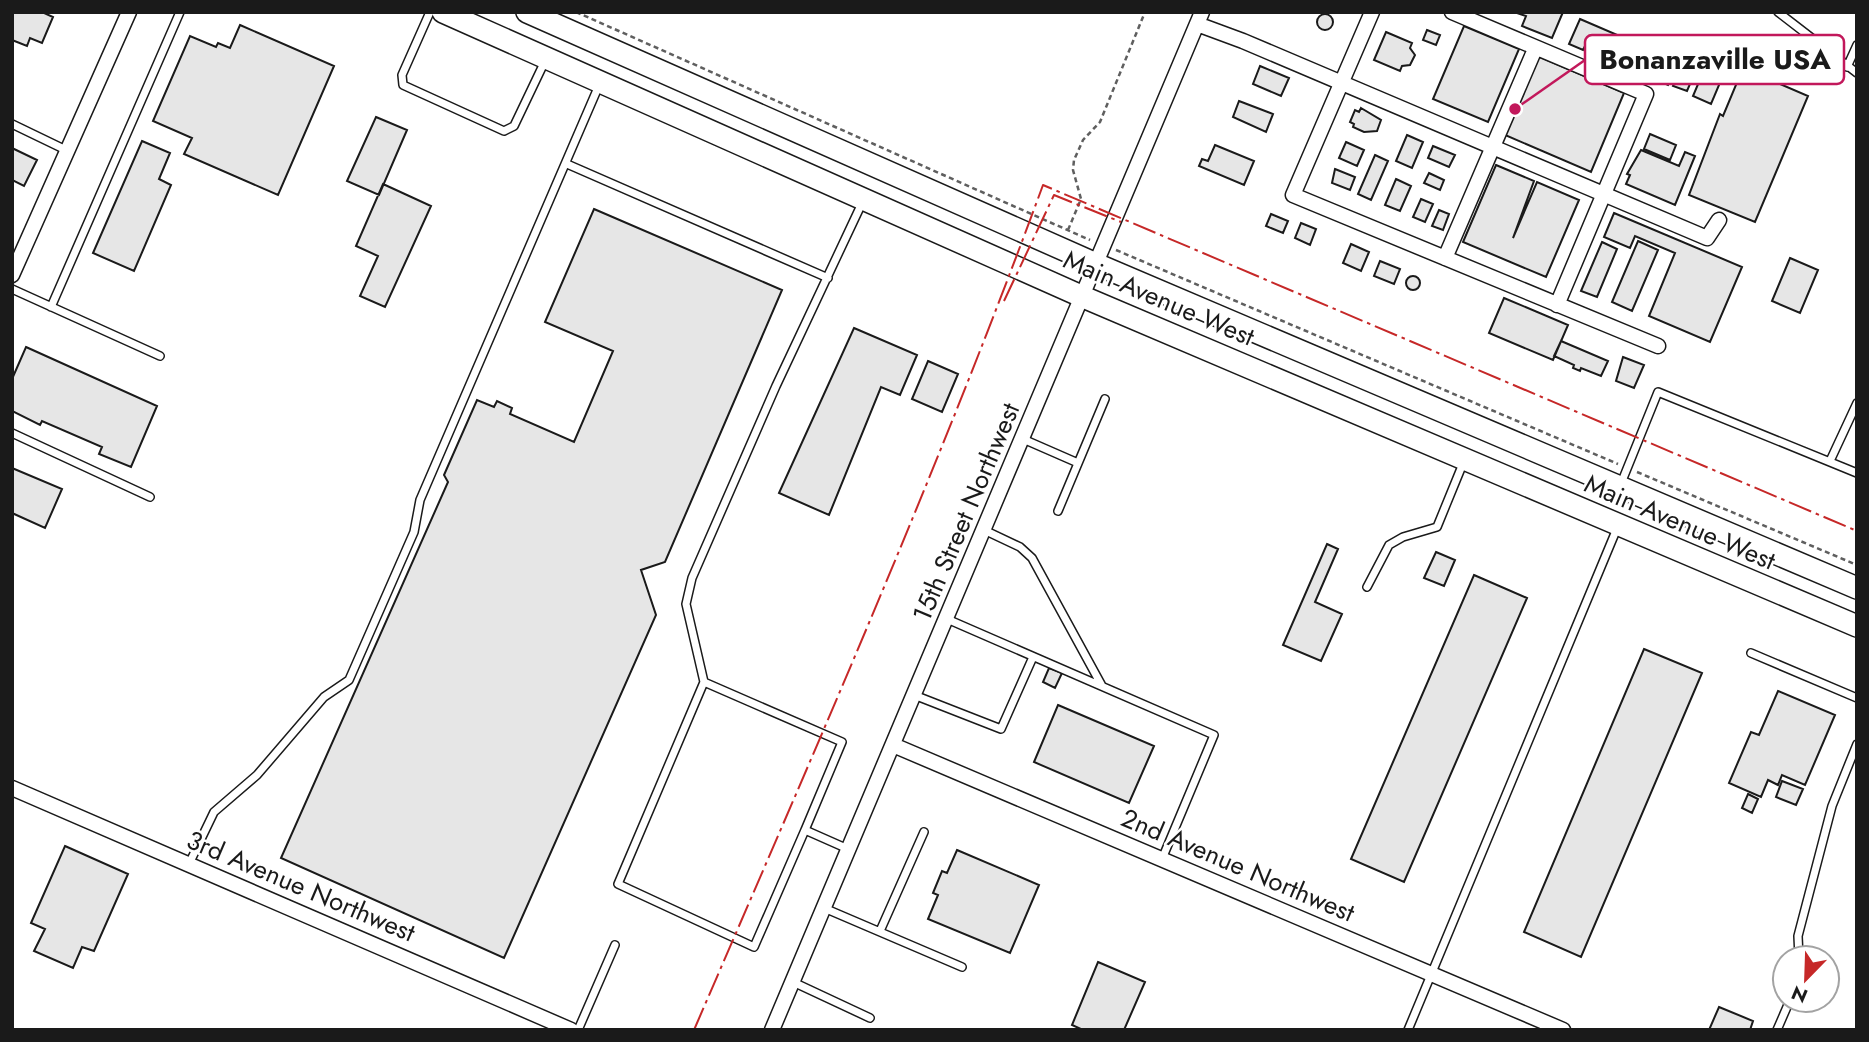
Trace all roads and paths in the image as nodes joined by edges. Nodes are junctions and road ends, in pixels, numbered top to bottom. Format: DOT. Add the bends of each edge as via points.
graph roads {
  1 [pos="129,12"];
  2 [pos="180,12"];
  3 [pos="430,12"];
  4 [pos="443,12"];
  5 [pos="527,12"];
  6 [pos="576,12"];
  7 [pos="1145,12"];
  8 [pos="1372,12"];
  9 [pos="1452,12"];
  10 [pos="1778,12"];
  11 [pos="1199,18"];
  12 [pos="1857,45"];
  13 [pos="1535,49"];
  14 [pos="546,58"];
  15 [pos="1847,67"];
  16 [pos="1857,73"];
  17 [pos="600,82"];
  18 [pos="1341,83"];
  19 [pos="12,124"];
  20 [pos="1492,148"];
  21 [pos="68,150"];
  22 [pos="567,164"];
  23 [pos="1604,194"];
  24 [pos="864,200"];
  25 [pos="1719,220"];
  26 [pos="1068,230"];
  27 [pos="1100,254"];
  28 [pos="1445,258"];
  29 [pos="12,275"];
  30 [pos="828,278"];
  31 [pos="12,289"];
  32 [pos="1082,296"];
  33 [pos="1557,305"];
  34 [pos="51,307"];
  35 [pos="1657,346"];
  36 [pos="160,356"];
  37 [pos="1105,399"];
  38 [pos="1857,403"];
  39 [pos="12,433"];
  40 [pos="1023,439"];
  41 [pos="1465,460"];
  42 [pos="1830,461"];
  43 [pos="1078,463"];
  44 [pos="1857,473"];
  45 [pos="1623,477"];
  46 [pos="149,497"];
  47 [pos="1058,511"];
  48 [pos="1618,526"];
  49 [pos="984,530"];
  50 [pos="1857,565"];
  51 [pos="1367,587"];
  52 [pos="1857,588"];
  53 [pos="947,620"];
  54 [pos="1857,626"];
  55 [pos="1751,653"];
  56 [pos="1033,657"];
  57 [pos="704,682"];
  58 [pos="1102,687"];
  59 [pos="915,695"];
  60 [pos="1857,698"];
  61 [pos="1857,744"];
  62 [pos="893,745"];
  63 [pos="12,788"];
  64 [pos="805,830"];
  65 [pos="924,832"];
  66 [pos="849,850"];
  67 [pos="1162,859"];
  68 [pos="189,864"];
  69 [pos="824,908"];
  70 [pos="880,932"];
  71 [pos="615,944"];
  72 [pos="1798,944"];
  73 [pos="962,967"];
  74 [pos="1431,974"];
  75 [pos="793,982"];
  76 [pos="870,1018"];
  77 [pos="571,1030"];
  78 [pos="578,1030"];
  79 [pos="772,1030"];
  80 [pos="1408,1030"];
  81 [pos="1563,1030"];
  1 -- 21 [label="street"];
  2 -- 34 [label="lane"];
  3 -- 14 [label="lane" via="402,75 403,85 504,131 514,126"];
  4 -- 14 [label="main road, Main Avenue West"];
  5 -- 27 [label="main road, Main Avenue West"];
  6 -- 26 [label="path"];
  7 -- 26 [label="path" via="1100,122 1083,139 1074,160 1081,199"];
  8 -- 18 [label="street"];
  9 -- 13 [label="street"];
  10 -- 15 [label="lane"];
  11 -- 18 [label="street"];
  11 -- 27 [label="street, 15th Street Northwest"];
  12 -- 15 [label="lane"];
  13 -- 20 [label="street"];
  13 -- 23 [label="street" via="1646,94"];
  14 -- 17 [label="main road, Main Avenue West"];
  15 -- 16 [label="lane"];
  17 -- 22 [label="lane"];
  17 -- 24 [label="main road, Main Avenue West"];
  18 -- 20 [label="street"];
  18 -- 28 [label="street" via="1293,195"];
  19 -- 21 [label="lane"];
  20 -- 23 [label="street"];
  20 -- 28 [label="street"];
  21 -- 29 [label="street"];
  22 -- 30 [label="lane"];
  22 -- 68 [label="lane" via="421,500 414,532 349,680 324,697 257,775 214,812"];
  23 -- 25 [label="street" via="1707,238"];
  23 -- 33 [label="street"];
  24 -- 30 [label="lane"];
  24 -- 32 [label="main road, Main Avenue West"];
  26 -- 27 [label="path"];
  27 -- 32 [label="street, 15th Street Northwest"];
  27 -- 45 [label="main road, Main Avenue West"];
  27 -- 45 [label="path"];
  28 -- 33 [label="street"];
  30 -- 57 [label="lane" via="692,578 687,604"];
  31 -- 34 [label="lane"];
  32 -- 40 [label="street, 15th Street Northwest"];
  32 -- 41 [label="main road, Main Avenue West"];
  33 -- 35 [label="street"];
  34 -- 36 [label="lane"];
  37 -- 43 [label="lane"];
  38 -- 42 [label="lane"];
  39 -- 46 [label="lane"];
  40 -- 43 [label="lane"];
  40 -- 49 [label="street, 15th Street Northwest"];
  41 -- 48 [label="main road, Main Avenue West"];
  41 -- 51 [label="lane" via="1437,527 1389,545"];
  42 -- 44 [label="lane"];
  42 -- 45 [label="lane" via="1658,392"];
  43 -- 47 [label="lane"];
  45 -- 50 [label="path"];
  45 -- 52 [label="main road, Main Avenue West"];
  48 -- 54 [label="main road, Main Avenue West"];
  48 -- 74 [label="lane"];
  49 -- 53 [label="street, 15th Street Northwest"];
  49 -- 58 [label="lane" via="1032,558"];
  53 -- 56 [label="lane"];
  53 -- 59 [label="street, 15th Street Northwest"];
  55 -- 60 [label="lane"];
  56 -- 58 [label="lane"];
  56 -- 59 [label="lane" via="1001,729"];
  57 -- 64 [label="lane" via="842,742"];
  57 -- 64 [label="lane" via="618,884 754,947"];
  58 -- 67 [label="lane" via="1214,735"];
  59 -- 62 [label="street, 15th Street Northwest"];
  61 -- 72 [label="lane" via="1828,819"];
  62 -- 66 [label="street, 15th Street Northwest"];
  62 -- 67 [label="street, 2nd Avenue Northwest"];
  63 -- 68 [label="street, 3rd Avenue Northwest"];
  64 -- 66 [label="lane"];
  65 -- 70 [label="lane"];
  66 -- 69 [label="street, 15th Street Northwest"];
  67 -- 74 [label="street, 2nd Avenue Northwest"];
  68 -- 77 [label="street, 3rd Avenue Northwest"];
  69 -- 70 [label="lane"];
  69 -- 75 [label="street, 15th Street Northwest"];
  70 -- 73 [label="lane"];
  71 -- 78 [label="lane"];
  74 -- 80 [label="lane"];
  74 -- 81 [label="street, 2nd Avenue Northwest"];
  75 -- 76 [label="lane"];
  75 -- 79 [label="street, 15th Street Northwest"];
}
